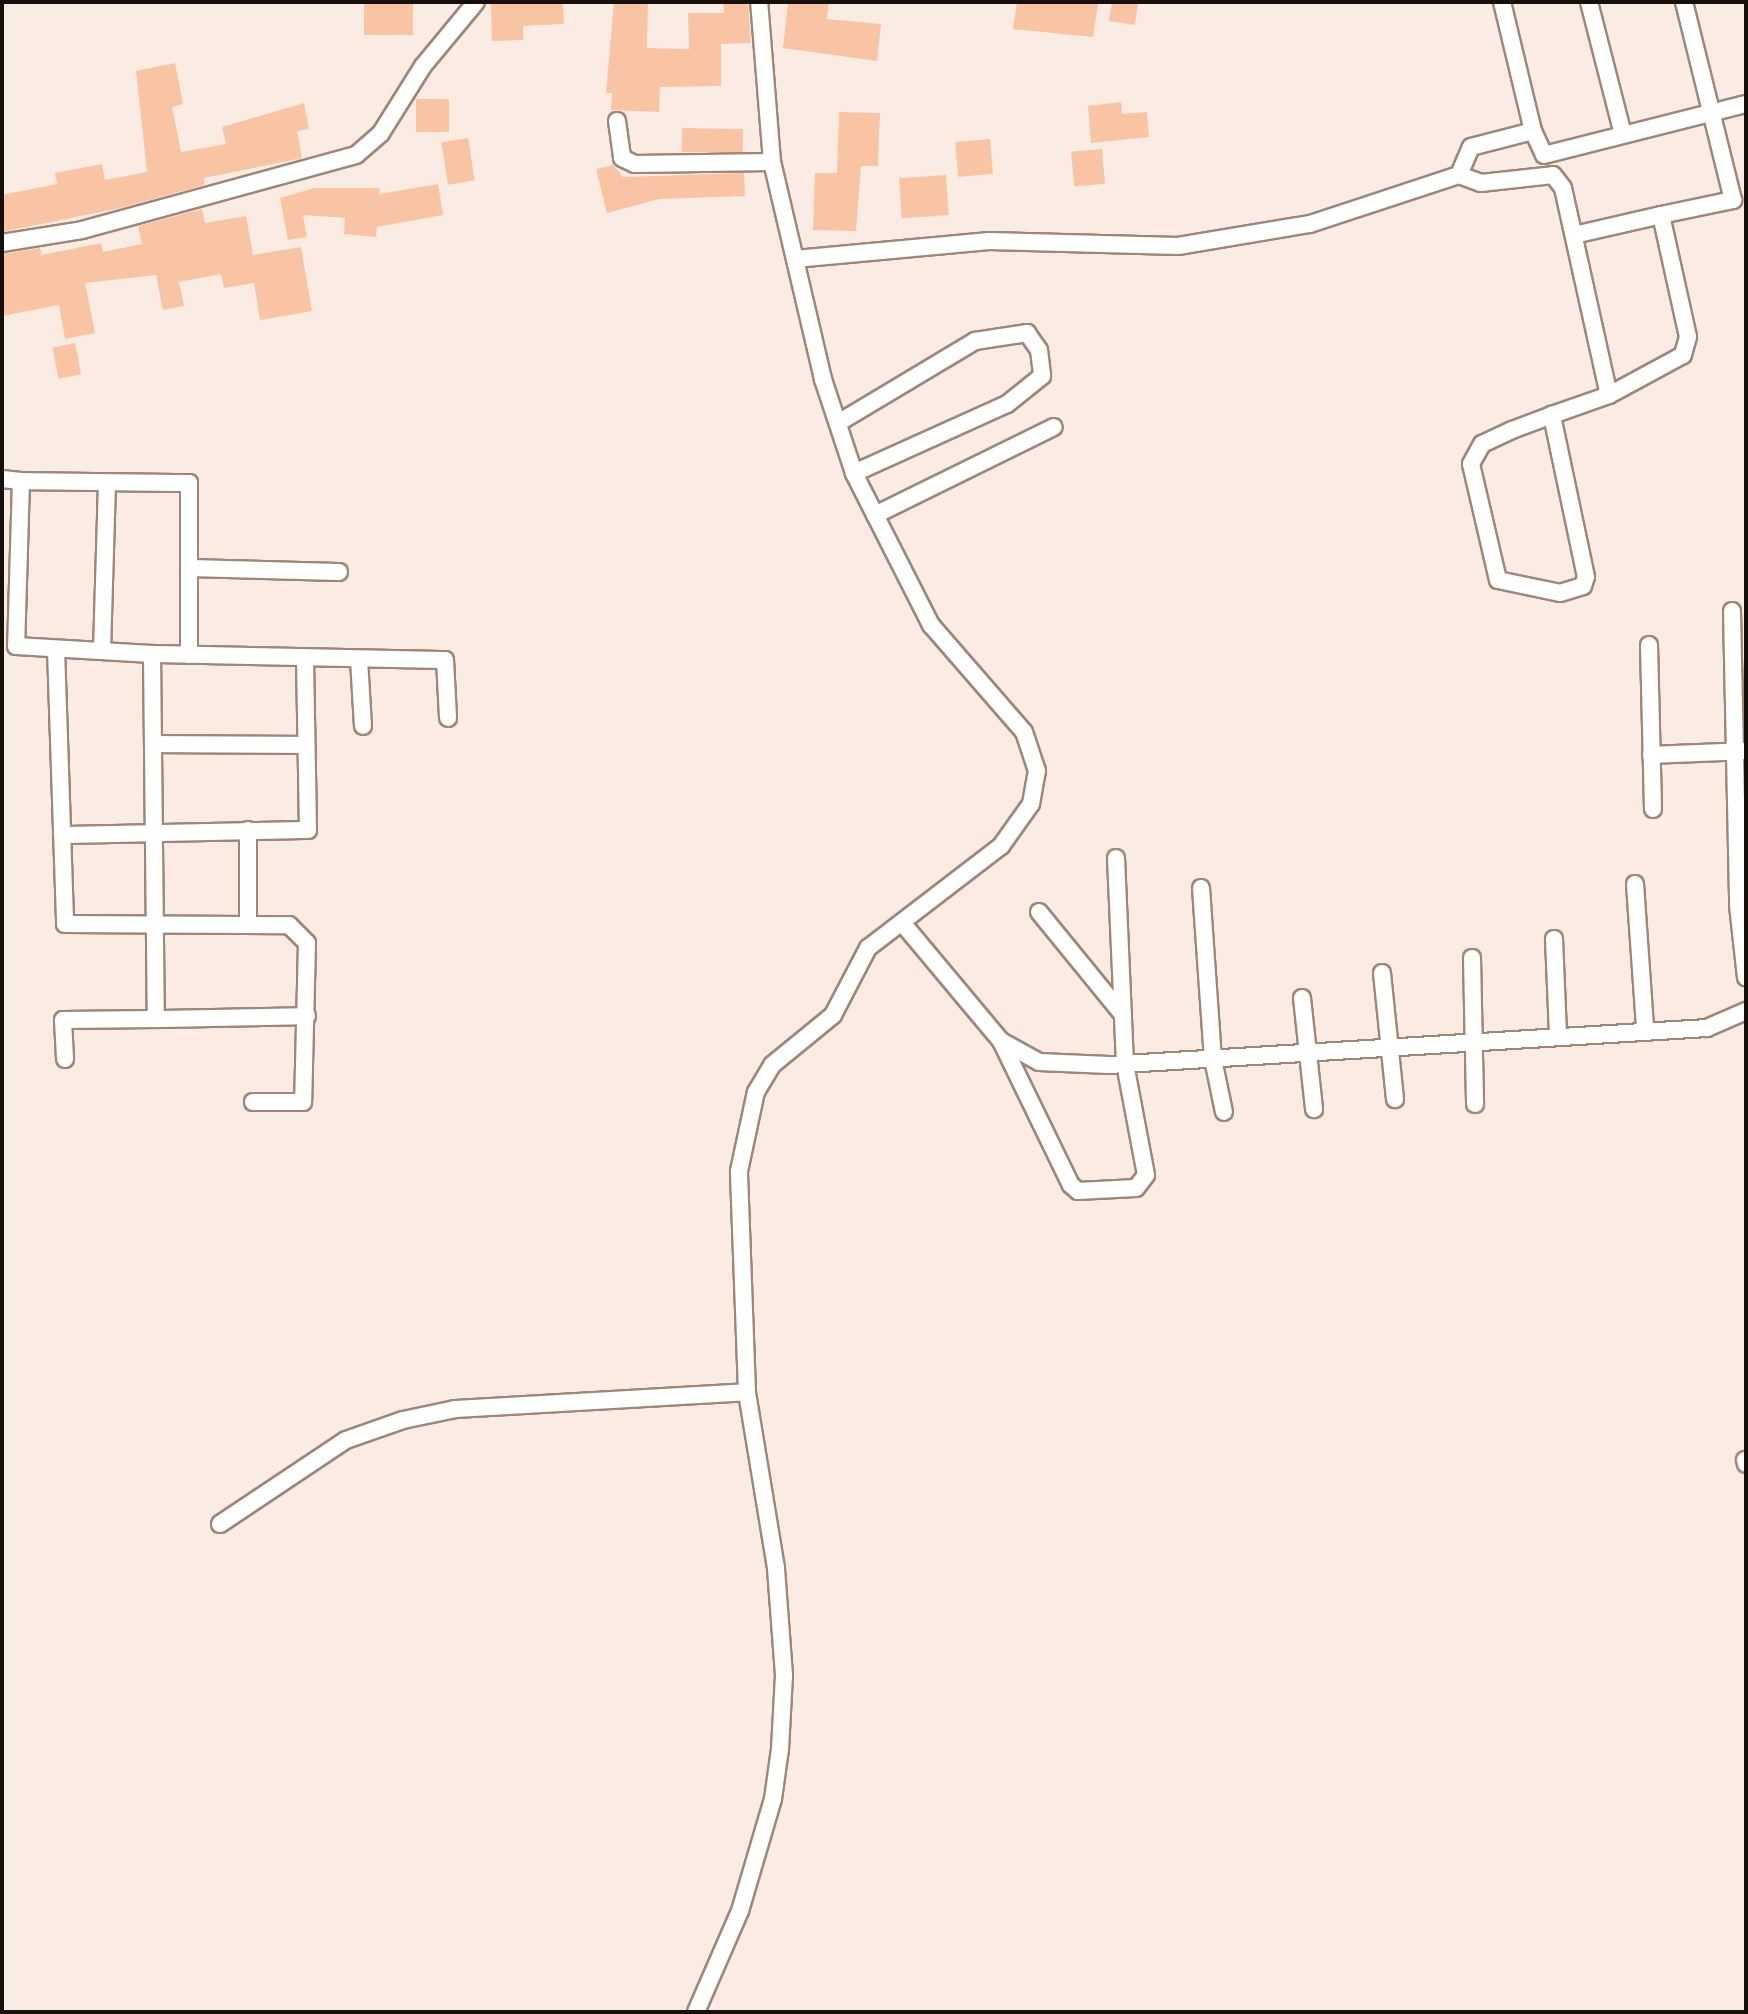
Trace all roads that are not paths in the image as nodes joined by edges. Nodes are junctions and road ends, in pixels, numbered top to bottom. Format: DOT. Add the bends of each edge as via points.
graph roads {
  1 [pos="476,2"];
  2 [pos="759,2"];
  3 [pos="1502,2"];
  4 [pos="1589,2"];
  5 [pos="1684,2"];
  6 [pos="1746,104"];
  7 [pos="1711,112"];
  8 [pos="617,121"];
  9 [pos="1533,131"];
  10 [pos="1623,134"];
  11 [pos="1544,155"];
  12 [pos="772,162"];
  13 [pos="1459,175"];
  14 [pos="1553,175"];
  15 [pos="1739,199"];
  16 [pos="1661,215"];
  17 [pos="1574,235"];
  18 [pos="2,243"];
  19 [pos="795,259"];
  20 [pos="1609,395"];
  21 [pos="1552,415"];
  22 [pos="838,423"];
  23 [pos="1054,427"];
  24 [pos="854,473"];
  25 [pos="2,479"];
  26 [pos="21,481"];
  27 [pos="107,483"];
  28 [pos="875,515"];
  29 [pos="189,568"];
  30 [pos="339,572"];
  31 [pos="1732,611"];
  32 [pos="1649,645"];
  33 [pos="56,649"];
  34 [pos="102,651"];
  35 [pos="152,654"];
  36 [pos="189,655"];
  37 [pos="305,658"];
  38 [pos="359,659"];
  39 [pos="448,718"];
  40 [pos="363,726"];
  41 [pos="154,744"];
  42 [pos="306,745"];
  43 [pos="1740,752"];
  44 [pos="1651,755"];
  45 [pos="1653,809"];
  46 [pos="154,830"];
  47 [pos="248,830"];
  48 [pos="62,835"];
  49 [pos="1116,858"];
  50 [pos="1635,884"];
  51 [pos="1201,888"];
  52 [pos="1742,905"];
  53 [pos="1039,912"];
  54 [pos="155,925"];
  55 [pos="248,925"];
  56 [pos="904,925"];
  57 [pos="1554,939"];
  58 [pos="1472,958"];
  59 [pos="1382,973"];
  60 [pos="1746,978"];
  61 [pos="1302,998"];
  62 [pos="1746,1011"];
  63 [pos="1123,1015"];
  64 [pos="307,1016"];
  65 [pos="156,1019"];
  66 [pos="1645,1028"];
  67 [pos="1558,1036"];
  68 [pos="1001,1041"];
  69 [pos="1474,1043"];
  70 [pos="1391,1049"];
  71 [pos="1306,1054"];
  72 [pos="65,1059"];
  73 [pos="1213,1059"];
  74 [pos="1125,1064"];
  75 [pos="1395,1099"];
  76 [pos="253,1102"];
  77 [pos="1475,1104"];
  78 [pos="1314,1109"];
  79 [pos="1224,1112"];
  80 [pos="747,1392"];
  81 [pos="220,1524"];
  82 [pos="696,2012"];
  1 -- 18 [label="street" via="423,66 381,133 356,155 82,230"];
  2 -- 12 [label="street"];
  3 -- 9 [label="street"];
  4 -- 10 [label="street"];
  5 -- 7 [label="street"];
  6 -- 7 [label="street"];
  7 -- 10 [label="street"];
  7 -- 15 [label="street"];
  8 -- 12 [label="street" via="622,158 635,164"];
  9 -- 11 [label="street"];
  9 -- 13 [label="street" via="1471,147"];
  10 -- 11 [label="street"];
  11 -- 14 [label="street"];
  12 -- 19 [label="street"];
  13 -- 14 [label="street" via="1481,183"];
  13 -- 19 [label="street" via="1310,224 1178,246 989,241"];
  14 -- 17 [label="street" via="1563,188"];
  15 -- 16 [label="street"];
  16 -- 17 [label="street"];
  16 -- 20 [label="street" via="1689,347"];
  17 -- 20 [label="street"];
  19 -- 22 [label="street"];
  20 -- 21 [label="street"];
  21 -- 21 [label="street" via="1482,444 1471,464 1498,580 1560,593 1583,586 1586,577"];
  22 -- 24 [label="street"];
  22 -- 24 [label="street" via="975,341 1027,333 1039,350 1042,376 1007,404"];
  23 -- 28 [label="street"];
  24 -- 28 [label="street"];
  25 -- 26 [label="street"];
  26 -- 27 [label="street"];
  26 -- 33 [label="street" via="16,646"];
  27 -- 29 [label="street" via="189,483"];
  27 -- 34 [label="street"];
  28 -- 56 [label="street" via="931,625 1024,732 1037,759 1031,804 1001,846"];
  29 -- 30 [label="street"];
  29 -- 36 [label="street"];
  31 -- 43 [label="street"];
  32 -- 44 [label="street"];
  33 -- 34 [label="street"];
  33 -- 48 [label="street"];
  34 -- 35 [label="street"];
  35 -- 36 [label="street"];
  35 -- 41 [label="street"];
  36 -- 37 [label="street"];
  37 -- 38 [label="street"];
  37 -- 42 [label="street"];
  38 -- 39 [label="street" via="445,660"];
  38 -- 40 [label="street"];
  41 -- 42 [label="street"];
  41 -- 46 [label="street"];
  42 -- 47 [label="street" via="308,830"];
  43 -- 44 [label="street"];
  43 -- 52 [label="street"];
  44 -- 45 [label="street"];
  46 -- 47 [label="street"];
  46 -- 48 [label="street"];
  46 -- 54 [label="street"];
  47 -- 55 [label="street"];
  48 -- 54 [label="street" via="65,924"];
  49 -- 63 [label="street"];
  50 -- 66 [label="street"];
  51 -- 73 [label="street"];
  52 -- 60 [label="street"];
  53 -- 63 [label="street"];
  54 -- 55 [label="street"];
  54 -- 65 [label="street"];
  55 -- 64 [label="street" via="289,925 307,943"];
  56 -- 68 [label="street"];
  56 -- 80 [label="street" via="868,948 833,1015 772,1065 756,1092 739,1171"];
  57 -- 67 [label="street"];
  58 -- 69 [label="street"];
  59 -- 70 [label="street"];
  61 -- 71 [label="street"];
  62 -- 66 [label="street" via="1707,1028"];
  63 -- 74 [label="street"];
  64 -- 65 [label="street"];
  64 -- 76 [label="street" via="303,1102"];
  65 -- 72 [label="street" via="63,1020"];
  66 -- 67 [label="street"];
  67 -- 69 [label="street"];
  68 -- 74 [label="street" via="1039,1062"];
  68 -- 74 [label="street" via="1078,1191 1136,1188 1146,1175"];
  69 -- 70 [label="street"];
  69 -- 77 [label="street"];
  70 -- 71 [label="street"];
  70 -- 75 [label="street"];
  71 -- 73 [label="street"];
  71 -- 78 [label="street"];
  73 -- 74 [label="street"];
  73 -- 79 [label="street"];
  80 -- 81 [label="street" via="455,1409 403,1420 346,1440"];
  80 -- 82 [label="street" via="776,1568 784,1675 780,1749 773,1799 740,1911"];
}
